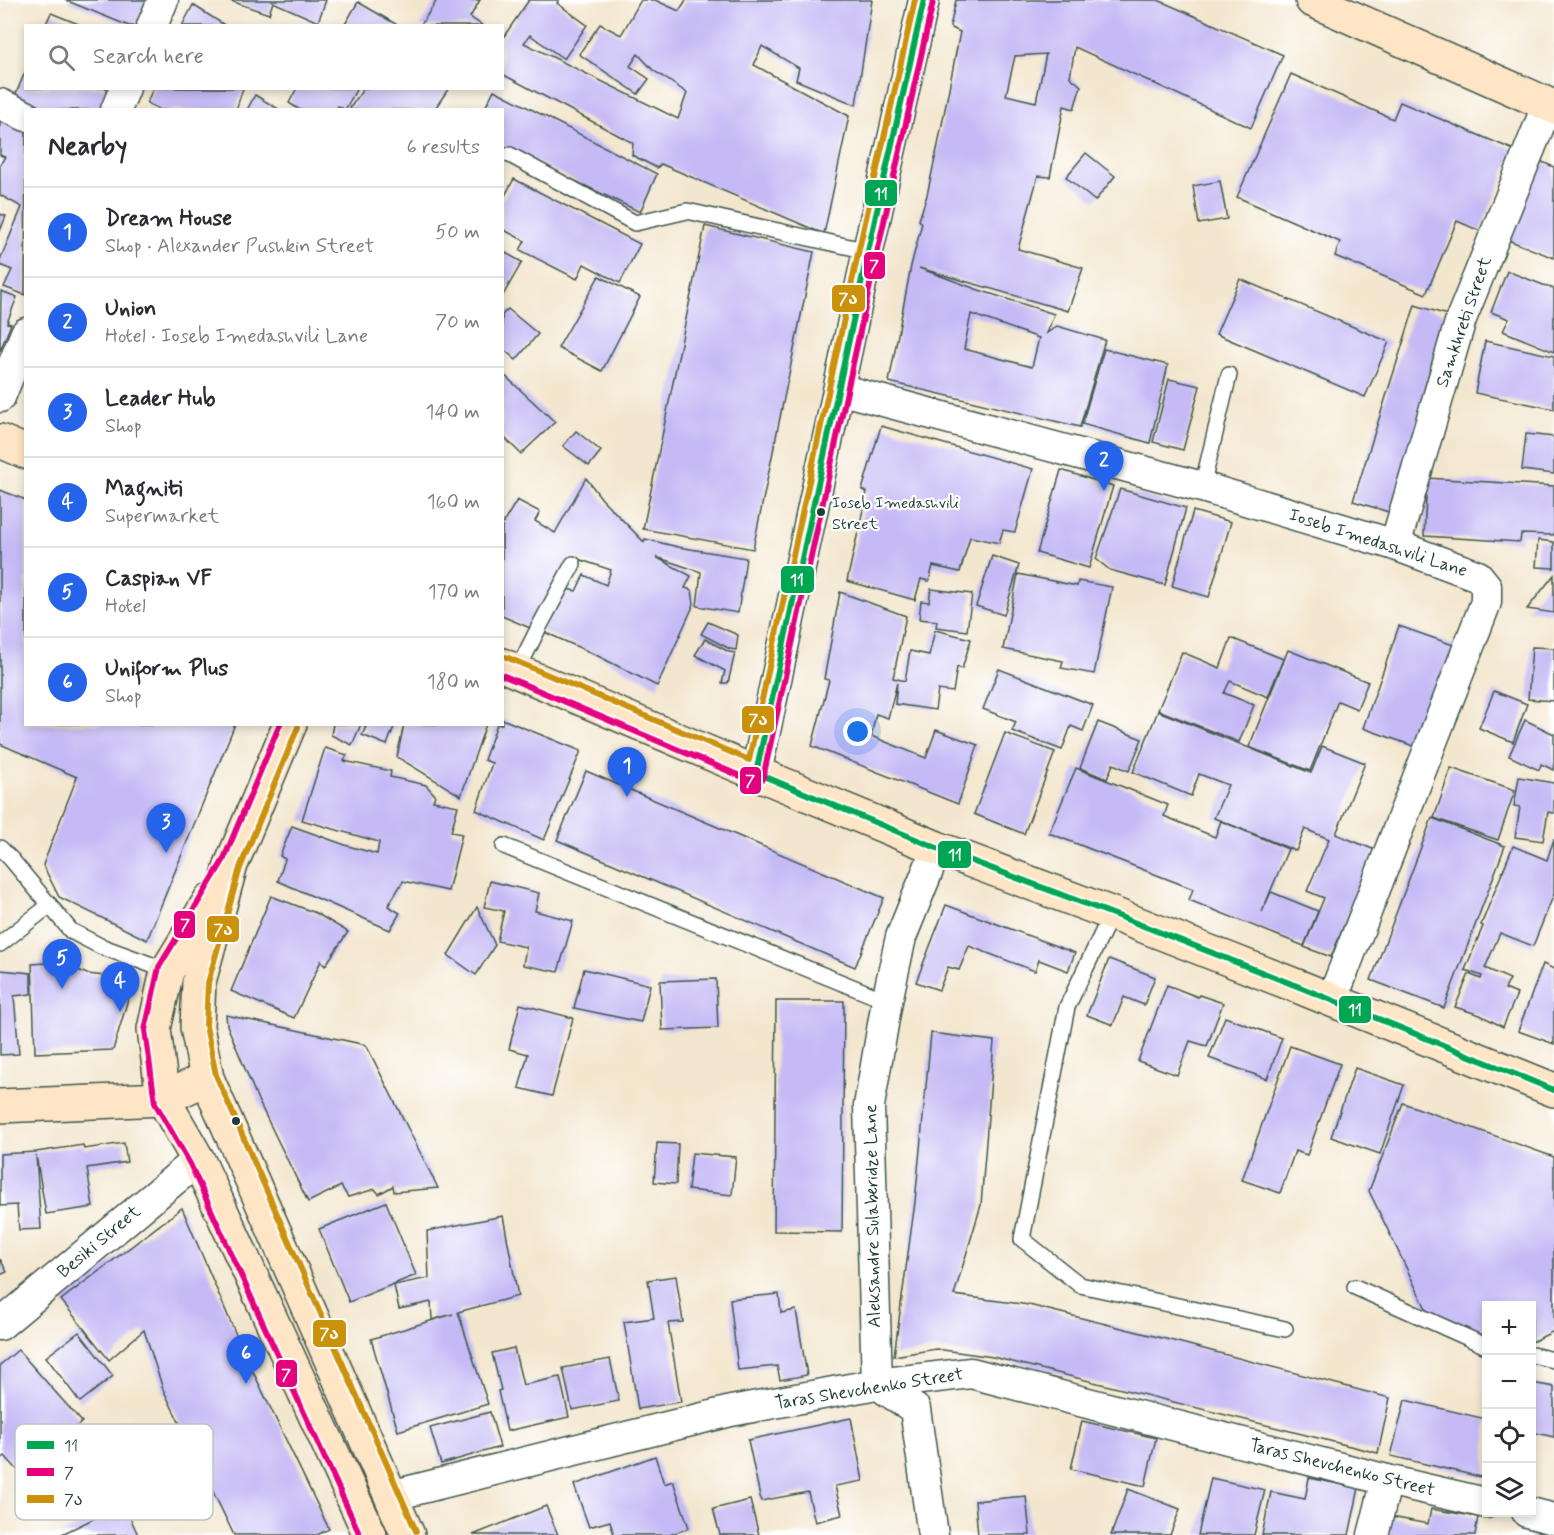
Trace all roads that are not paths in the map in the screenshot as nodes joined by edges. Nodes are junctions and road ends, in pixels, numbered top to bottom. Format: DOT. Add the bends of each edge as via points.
graph roads {
  1 [pos="164,0"];
  2 [pos="924,0"];
  3 [pos="1312,0"];
  4 [pos="153,24"];
  5 [pos="124,90"];
  6 [pos="0,104"];
  7 [pos="1551,106"];
  8 [pos="117,108"];
  9 [pos="24,115"];
  10 [pos="510,155"];
  11 [pos="868,252"];
  12 [pos="24,338"];
  13 [pos="1229,375"];
  14 [pos="839,389"];
  15 [pos="0,397"];
  16 [pos="0,441"];
  17 [pos="24,451"];
  18 [pos="1202,487"];
  19 [pos="1395,545"];
  20 [pos="573,564"];
  21 [pos="510,668"];
  22 [pos="289,726"];
  23 [pos="756,773"];
  24 [pos="504,846"];
  25 [pos="0,848"];
  26 [pos="937,848"];
  27 [pos="231,865"];
  28 [pos="50,905"];
  29 [pos="1111,915"];
  30 [pos="0,944"];
  31 [pos="167,971"];
  32 [pos="199,982"];
  33 [pos="1332,1000"];
  34 [pos="887,1001"];
  35 [pos="207,1078"];
  36 [pos="1554,1090"];
  37 [pos="163,1099"];
  38 [pos="0,1106"];
  39 [pos="198,1160"];
  40 [pos="1355,1287"];
  41 [pos="0,1325"];
  42 [pos="1285,1329"];
  43 [pos="1482,1344"];
  44 [pos="1536,1357"];
  45 [pos="1554,1360"];
  46 [pos="877,1384"];
  47 [pos="1387,1480"];
  48 [pos="390,1496"];
  49 [pos="1482,1502"];
  50 [pos="1536,1514"];
  51 [pos="1554,1519"];
  52 [pos="370,1535"];
  53 [pos="408,1535"];
  54 [pos="933,1535"];
  55 [pos="1373,1535"];
  1 -- 4 [label="street"];
  2 -- 11 [label="street"];
  3 -- 7 [label="street"];
  5 -- 8 [label="street"];
  6 -- 9 [label="street"];
  7 -- 19 [label="street, Samkhreti Street" via="1461,319"];
  10 -- 11 [label="lane" via="635,223 687,211"];
  11 -- 14 [label="street"];
  12 -- 15 [label="street"];
  13 -- 18 [label="lane"];
  14 -- 18 [label="street, Ioseb Imedashvili Lane"];
  14 -- 23 [label="street"];
  16 -- 17 [label="street"];
  18 -- 19 [label="street, Ioseb Imedashvili Lane"];
  19 -- 33 [label="street, Ioseb Imedashvili Lane" via="1478,576 1486,586 1486,602"];
  20 -- 21 [label="lane"];
  21 -- 23 [label="street"];
  22 -- 27 [label="street"];
  23 -- 26 [label="street"];
  24 -- 34 [label="lane"];
  25 -- 28 [label="lane"];
  26 -- 29 [label="street"];
  26 -- 34 [label="street, Aleksandre Sulaberidze Lane" via="902,937"];
  27 -- 31 [label="street"];
  27 -- 32 [label="street"];
  28 -- 30 [label="lane"];
  28 -- 31 [label="lane" via="71,931"];
  29 -- 33 [label="street"];
  29 -- 42 [label="lane" via="1067,1007 1022,1239 1080,1285"];
  31 -- 32 [label="lane"];
  31 -- 37 [label="street" via="154,1029"];
  32 -- 35 [label="street" via="197,1026"];
  33 -- 36 [label="street"];
  34 -- 46 [label="street, Aleksandre Sulaberidze Lane" via="869,1106"];
  35 -- 37 [label="street"];
  35 -- 48 [label="street"];
  37 -- 38 [label="street"];
  37 -- 39 [label="street"];
  39 -- 41 [label="street, Besiki Street"];
  39 -- 52 [label="street"];
  40 -- 43 [label="lane"];
  44 -- 45 [label="lane"];
  46 -- 47 [label="street, Taras Shevchenko Street" via="971,1373"];
  46 -- 48 [label="street, Taras Shevchenko Street" via="731,1410"];
  46 -- 54 [label="street" via="915,1408"];
  47 -- 49 [label="street, Taras Shevchenko Street"];
  47 -- 55 [label="street"];
  48 -- 53 [label="street"];
  50 -- 51 [label="street"];
}
